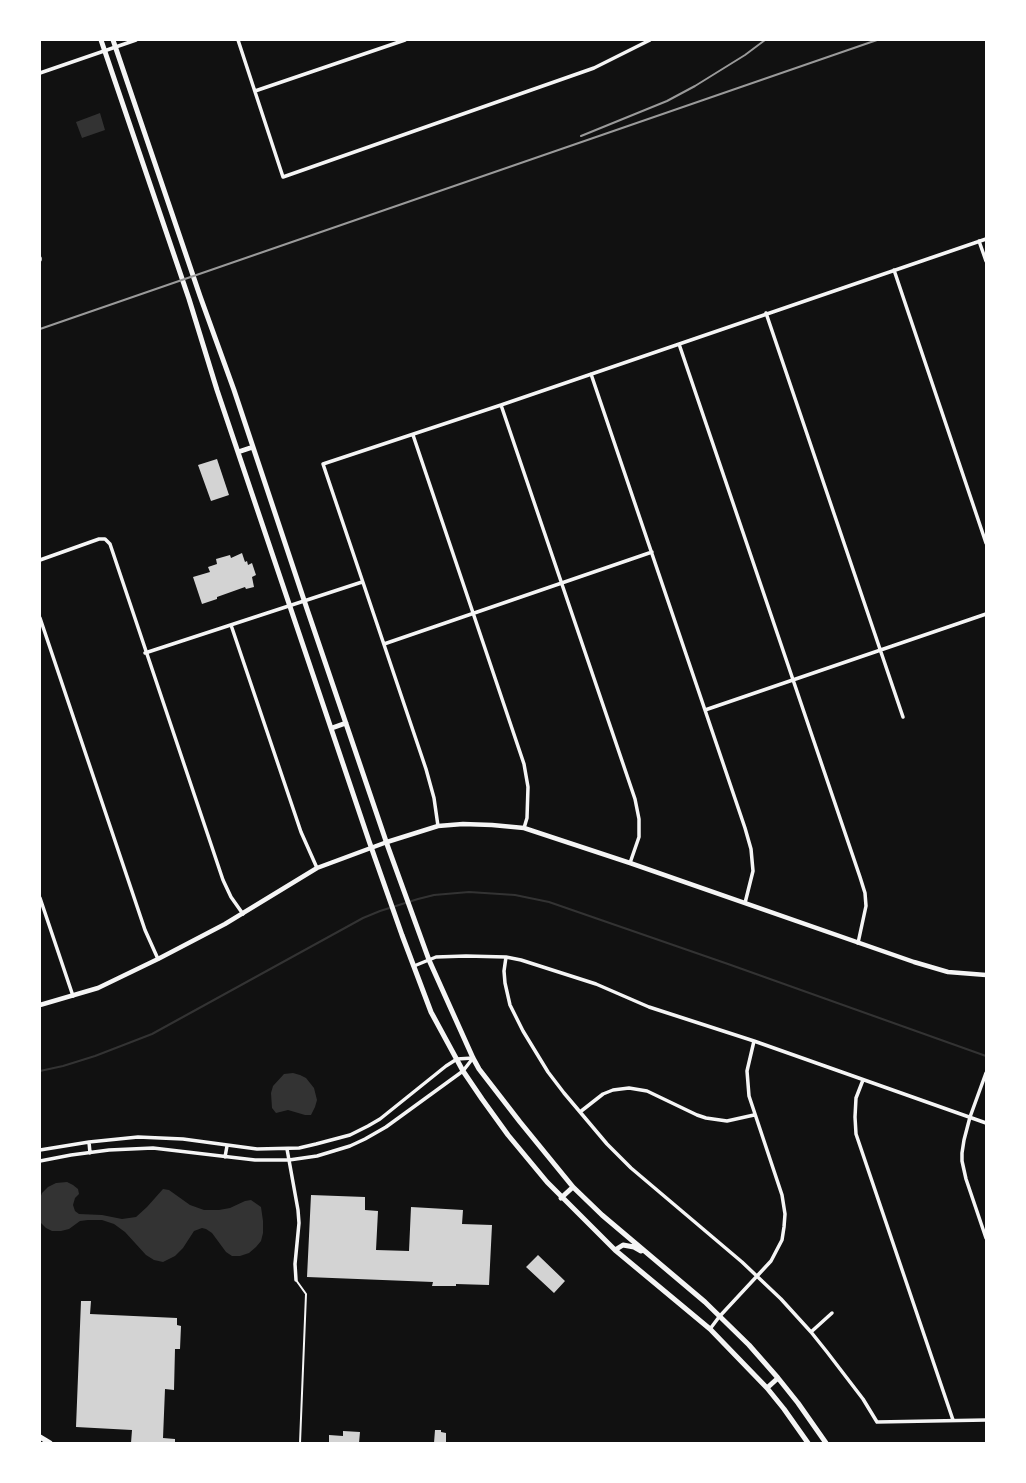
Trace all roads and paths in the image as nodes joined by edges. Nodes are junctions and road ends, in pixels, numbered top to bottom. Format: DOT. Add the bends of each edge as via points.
graph roads {
  1 [pos="101,40"];
  2 [pos="113,40"];
  3 [pos="136,40"];
  4 [pos="238,40"];
  5 [pos="405,40"];
  6 [pos="650,40"];
  7 [pos="115,47"];
  8 [pos="105,51"];
  9 [pos="40,72"];
  10 [pos="255,92"];
  11 [pos="145,133"];
  12 [pos="134,137"];
  13 [pos="986,239"];
  14 [pos="979,241"];
  15 [pos="986,261"];
  16 [pos="894,270"];
  17 [pos="766,313"];
  18 [pos="679,344"];
  19 [pos="591,374"];
  20 [pos="501,405"];
  21 [pos="412,435"];
  22 [pos="253,448"];
  23 [pos="238,452"];
  24 [pos="986,543"];
  25 [pos="652,552"];
  26 [pos="40,560"];
  27 [pos="362,582"];
  28 [pos="562,583"];
  29 [pos="304,600"];
  30 [pos="290,605"];
  31 [pos="472,614"];
  32 [pos="986,614"];
  33 [pos="40,618"];
  34 [pos="231,625"];
  35 [pos="384,644"];
  36 [pos="881,650"];
  37 [pos="145,653"];
  38 [pos="794,680"];
  39 [pos="705,710"];
  40 [pos="904,717"];
  41 [pos="346,723"];
  42 [pos="332,728"];
  43 [pos="438,826"];
  44 [pos="524,828"];
  45 [pos="387,842"];
  46 [pos="371,848"];
  47 [pos="630,863"];
  48 [pos="317,868"];
  49 [pos="40,898"];
  50 [pos="745,903"];
  51 [pos="242,914"];
  52 [pos="858,943"];
  53 [pos="506,957"];
  54 [pos="158,960"];
  55 [pos="429,960"];
  56 [pos="414,966"];
  57 [pos="986,975"];
  58 [pos="73,996"];
  59 [pos="40,1005"];
  60 [pos="754,1041"];
  61 [pos="473,1058"];
  62 [pos="457,1060"];
  63 [pos="464,1071"];
  64 [pos="986,1073"];
  65 [pos="863,1080"];
  66 [pos="580,1112"];
  67 [pos="754,1115"];
  68 [pos="970,1117"];
  69 [pos="380,1119"];
  70 [pos="986,1123"];
  71 [pos="386,1127"];
  72 [pos="89,1142"];
  73 [pos="227,1146"];
  74 [pos="287,1149"];
  75 [pos="40,1150"];
  76 [pos="90,1153"];
  77 [pos="225,1157"];
  78 [pos="289,1160"];
  79 [pos="40,1162"];
  80 [pos="573,1187"];
  81 [pos="561,1198"];
  82 [pos="986,1238"];
  83 [pos="615,1250"];
  84 [pos="650,1256"];
  85 [pos="758,1276"];
  86 [pos="296,1280"];
  87 [pos="832,1313"];
  88 [pos="719,1316"];
  89 [pos="710,1329"];
  90 [pos="811,1332"];
  91 [pos="778,1378"];
  92 [pos="767,1388"];
  93 [pos="953,1420"];
  94 [pos="986,1420"];
  95 [pos="40,1437"];
  96 [pos="50,1443"];
  97 [pos="300,1443"];
  98 [pos="808,1443"];
  99 [pos="826,1443"];
  1 -- 8 [label="main road"];
  2 -- 7 [label="main road"];
  3 -- 7 [label="street"];
  4 -- 10 [label="street"];
  5 -- 10 [label="street"];
  6 -- 10 [label="street" via="594,68 283,177"];
  7 -- 8 [label="street"];
  7 -- 11 [label="main road"];
  8 -- 9 [label="street"];
  8 -- 12 [label="main road"];
  11 -- 12 [label="main road"];
  11 -- 22 [label="main road"];
  12 -- 23 [label="main road"];
  13 -- 14 [label="street"];
  14 -- 15 [label="street"];
  14 -- 16 [label="street"];
  16 -- 17 [label="street"];
  16 -- 24 [label="street"];
  17 -- 18 [label="street"];
  17 -- 36 [label="street"];
  18 -- 19 [label="street"];
  18 -- 38 [label="street"];
  19 -- 20 [label="street"];
  19 -- 25 [label="street"];
  20 -- 21 [label="street"];
  20 -- 28 [label="street"];
  21 -- 27 [label="street" via="322,464"];
  21 -- 31 [label="street"];
  22 -- 23 [label="main road"];
  22 -- 29 [label="main road"];
  23 -- 30 [label="main road"];
  25 -- 28 [label="street"];
  25 -- 39 [label="street"];
  26 -- 37 [label="street" via="105,539 110,544"];
  27 -- 29 [label="street"];
  27 -- 35 [label="street"];
  28 -- 31 [label="street"];
  28 -- 47 [label="street" via="635,799 639,837"];
  29 -- 30 [label="street"];
  29 -- 41 [label="main road"];
  30 -- 34 [label="street"];
  30 -- 42 [label="main road"];
  31 -- 35 [label="street"];
  31 -- 44 [label="street" via="524,764 528,787 527,818"];
  32 -- 36 [label="street"];
  33 -- 54 [label="street" via="145,930"];
  34 -- 37 [label="street"];
  34 -- 48 [label="street" via="301,832"];
  35 -- 43 [label="street" via="426,769"];
  36 -- 38 [label="street"];
  36 -- 40 [label="street"];
  37 -- 51 [label="street" via="223,880"];
  38 -- 39 [label="street"];
  38 -- 52 [label="street" via="865,894 865,914"];
  39 -- 50 [label="street" via="751,849 753,871"];
  41 -- 42 [label="main road"];
  41 -- 45 [label="main road"];
  42 -- 46 [label="main road"];
  43 -- 44 [label="street" via="463,824"];
  43 -- 45 [label="street"];
  44 -- 47 [label="street"];
  45 -- 46 [label="street"];
  45 -- 55 [label="main road"];
  46 -- 48 [label="street"];
  46 -- 56 [label="main road"];
  47 -- 50 [label="street"];
  48 -- 51 [label="street"];
  49 -- 58 [label="street"];
  50 -- 52 [label="street"];
  51 -- 54 [label="street"];
  52 -- 57 [label="street" via="948,972"];
  53 -- 55 [label="street" via="466,956"];
  53 -- 60 [label="street" via="552,969 596,984 649,1007"];
  53 -- 66 [label="street" via="506,994 515,1017 548,1072"];
  54 -- 58 [label="street" via="98,988"];
  55 -- 56 [label="street"];
  55 -- 61 [label="main road"];
  56 -- 62 [label="main road" via="432,1012"];
  58 -- 59 [label="street"];
  60 -- 65 [label="street"];
  60 -- 67 [label="street" via="747,1078"];
  61 -- 62 [label="street"];
  61 -- 63 [label="street"];
  61 -- 80 [label="main road" via="520,1122"];
  62 -- 63 [label="main road"];
  62 -- 69 [label="street"];
  63 -- 71 [label="street"];
  63 -- 81 [label="main road" via="508,1135"];
  64 -- 68 [label="street"];
  65 -- 68 [label="street"];
  65 -- 93 [label="street" via="856,1098 856,1134"];
  66 -- 67 [label="street" via="603,1094 629,1088 647,1091 706,1118 727,1122"];
  66 -- 85 [label="street" via="607,1144 643,1179"];
  67 -- 85 [label="street" via="782,1195 785,1214 782,1240 777,1252"];
  68 -- 70 [label="street"];
  68 -- 82 [label="street" via="962,1161"];
  69 -- 71 [label="street"];
  69 -- 74 [label="street" via="350,1135"];
  71 -- 78 [label="street" via="365,1140 333,1152"];
  72 -- 73 [label="street" via="145,1137 183,1139"];
  72 -- 75 [label="street"];
  72 -- 76 [label="street"];
  73 -- 74 [label="street"];
  73 -- 77 [label="street"];
  74 -- 78 [label="street"];
  76 -- 77 [label="street" via="153,1148"];
  76 -- 79 [label="street"];
  77 -- 78 [label="street"];
  78 -- 86 [label="street" via="298,1216"];
  80 -- 81 [label="main road"];
  80 -- 84 [label="main road"];
  81 -- 83 [label="main road"];
  83 -- 84 [label="main road" via="623,1245"];
  83 -- 89 [label="main road"];
  84 -- 88 [label="main road"];
  85 -- 88 [label="street"];
  85 -- 90 [label="street"];
  86 -- 97 [label="lane" via="306,1294"];
  87 -- 90 [label="street"];
  88 -- 89 [label="street"];
  88 -- 91 [label="main road"];
  89 -- 92 [label="main road"];
  90 -- 93 [label="street" via="863,1399 877,1422"];
  91 -- 92 [label="main road"];
  91 -- 99 [label="main road"];
  92 -- 98 [label="main road"];
  93 -- 94 [label="street"];
  95 -- 96 [label="main road"];
}
